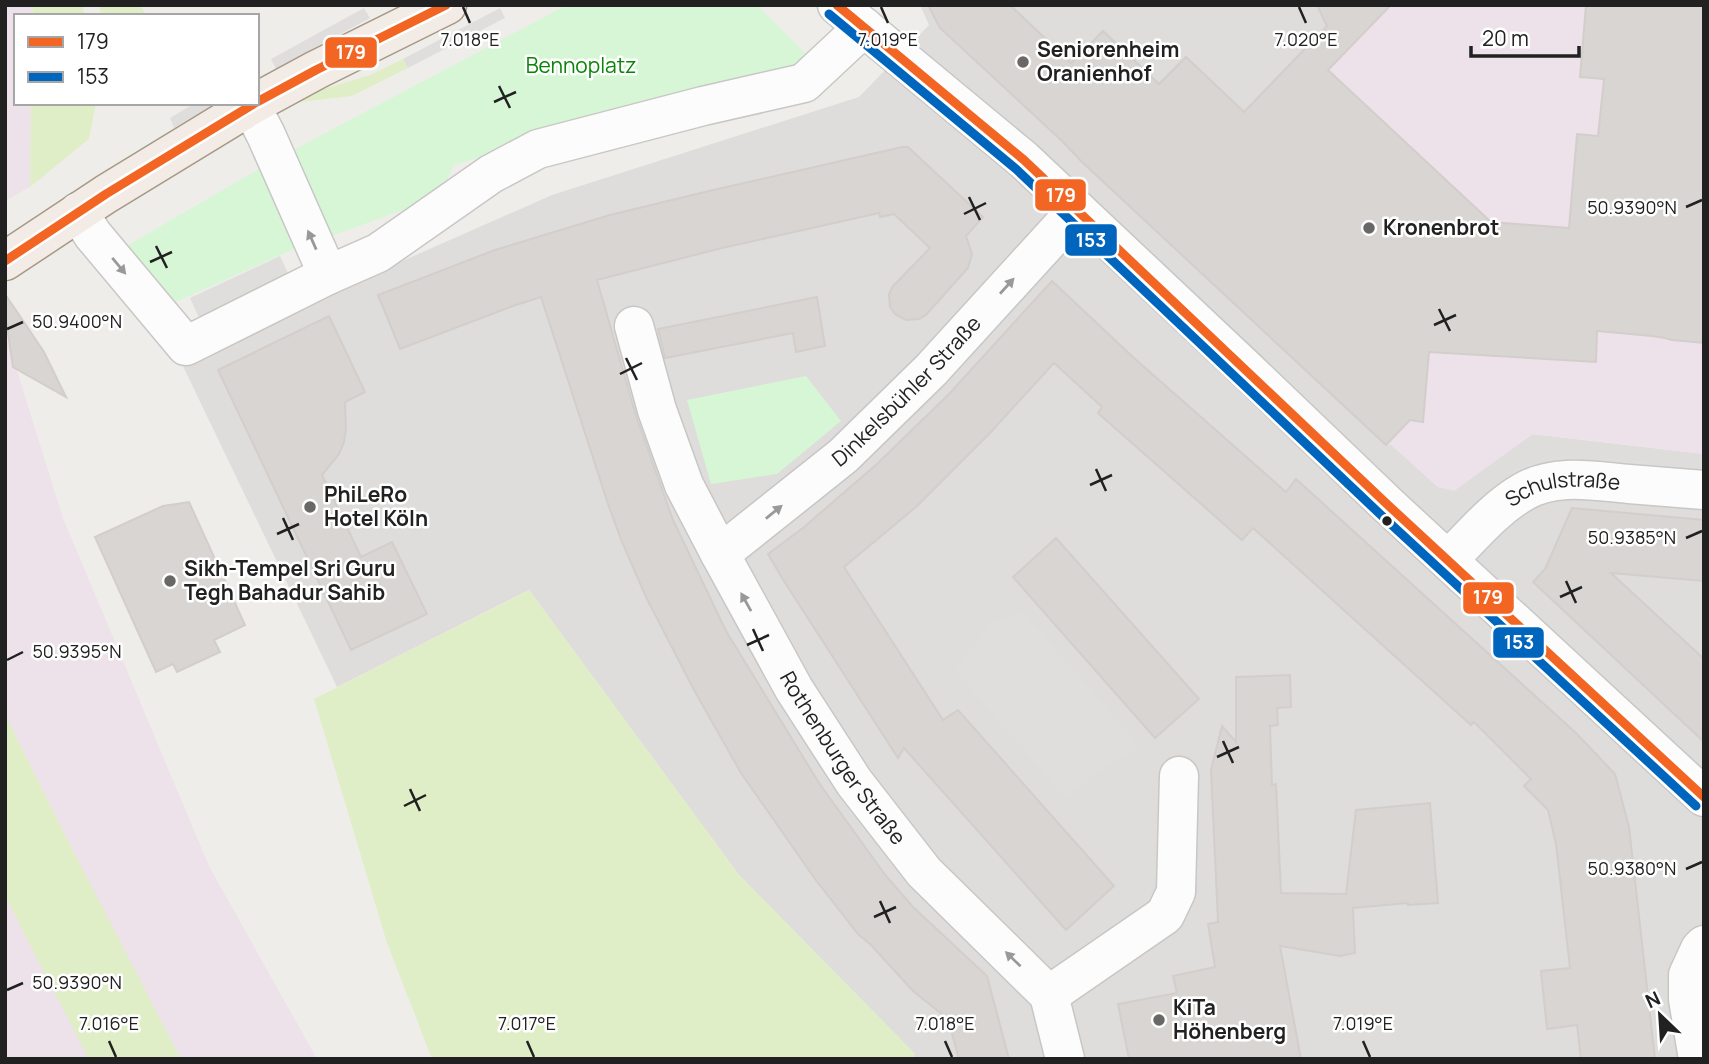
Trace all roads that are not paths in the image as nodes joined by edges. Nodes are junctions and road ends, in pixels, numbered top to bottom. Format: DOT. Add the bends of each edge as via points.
graph roads {
  1 [pos="447,5"];
  2 [pos="854,12"];
  3 [pos="259,101"];
  4 [pos="252,105"];
  5 [pos="254,105"];
  6 [pos="1077,210"];
  7 [pos="78,212"];
  8 [pos="10,258"];
  9 [pos="328,275"];
  10 [pos="634,326"];
  11 [pos="1704,490"];
  12 [pos="720,554"];
  13 [pos="1448,559"];
  14 [pos="1180,776"];
  15 [pos="1704,797"];
  16 [pos="1704,945"];
  17 [pos="1049,995"];
  18 [pos="1065,1059"];
  19 [pos="1698,1059"];
  1 -- 3 [label="main road"];
  2 -- 6 [label="street"];
  2 -- 9 [label="street" via="804,83 538,149 491,174 379,253"];
  4 -- 7 [label="main road"];
  9 -- 5 [label="street, one-way"];
  12 -- 6 [label="street, Dinkelsbühler Straße, one-way" via="843,456 931,370"];
  6 -- 13 [label="street"];
  7 -- 8 [label="main road"];
  7 -- 9 [label="street, one-way" via="186,346"];
  10 -- 12 [label="street, Rothenburger Straße" via="684,485"];
  11 -- 13 [label="street, Schulstraße" via="1572,479 1549,482 1510,500"];
  17 -- 12 [label="street, Rothenburger Straße, one-way" via="924,872 854,782 794,689"];
  13 -- 15 [label="street"];
  14 -- 17 [label="street" via="1176,892 1166,915"];
  16 -- 19 [label="street" via="1688,975"];
  17 -- 18 [label="street"];
}
